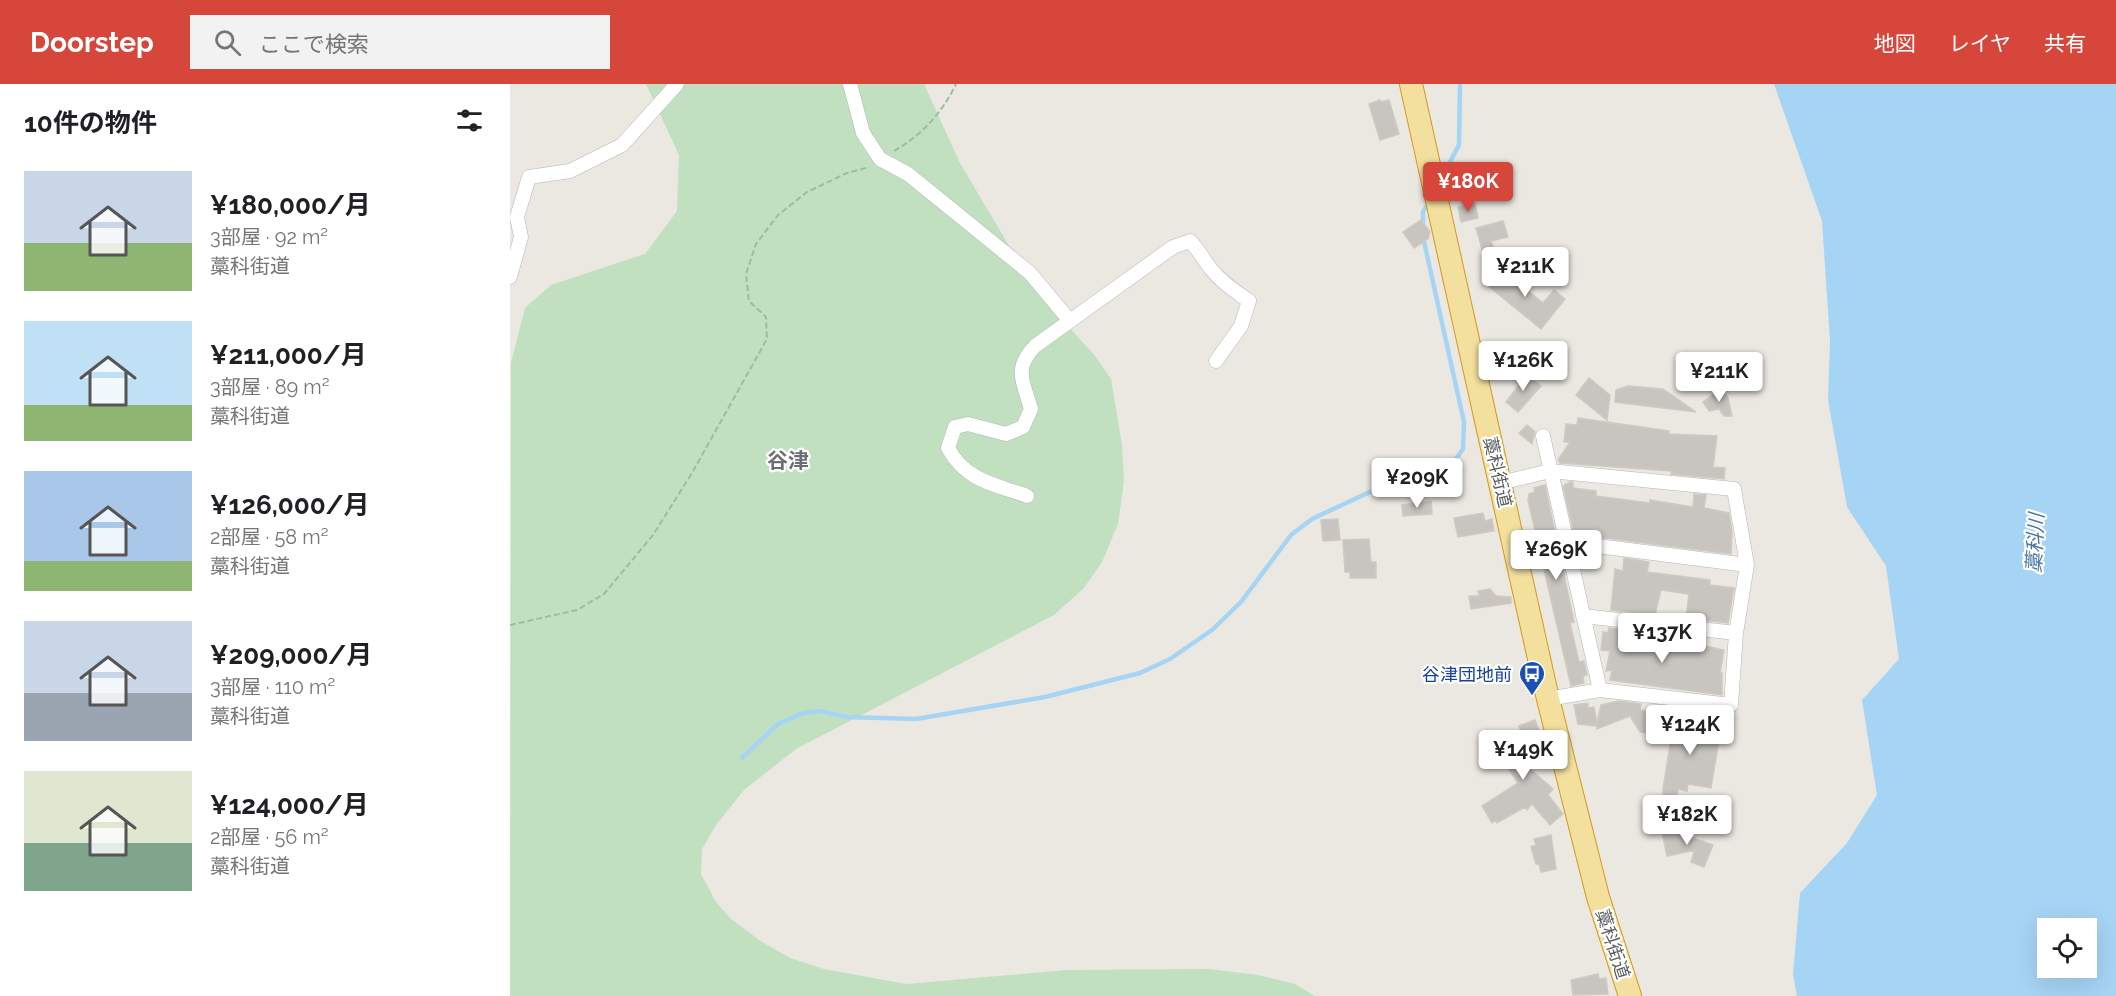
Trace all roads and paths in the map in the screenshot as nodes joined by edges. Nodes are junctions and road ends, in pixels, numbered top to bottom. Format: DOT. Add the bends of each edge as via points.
graph roads {
  1 [pos="677,84"];
  2 [pos="850,84"];
  3 [pos="956,84"];
  4 [pos="1411,84"];
  5 [pos="880,159"];
  6 [pos="510,277"];
  7 [pos="1070,321"];
  8 [pos="1216,361"];
  9 [pos="1543,436"];
  10 [pos="1550,471"];
  11 [pos="1500,483"];
  12 [pos="1028,496"];
  13 [pos="1566,542"];
  14 [pos="1747,565"];
  15 [pos="1583,616"];
  16 [pos="510,625"];
  17 [pos="1736,633"];
  18 [pos="1600,690"];
  19 [pos="1548,699"];
  20 [pos="1630,996"];
  1 -- 6 [label="street" via="622,146 570,171 529,177 517,217 521,237"];
  2 -- 5 [label="street" via="863,133"];
  3 -- 5 [label="path" via="934,120 914,140"];
  4 -- 11 [label="highway, 藁科街道"];
  5 -- 7 [label="street" via="908,174 1030,273"];
  5 -- 16 [label="path" via="807,192 778,215 756,244 746,274 749,301 766,317 767,339 653,535 604,594 577,610"];
  7 -- 8 [label="street" via="1173,247 1190,241 1211,269 1249,301 1241,326"];
  7 -- 12 [label="street" via="1024,357 1020,372 1031,409 1023,427 1006,434 968,424 955,427 948,448 972,476"];
  9 -- 10 [label="street"];
  10 -- 11 [label="street"];
  10 -- 13 [label="street"];
  10 -- 14 [label="street" via="1734,489"];
  11 -- 19 [label="highway, 藁科街道"];
  13 -- 14 [label="street"];
  13 -- 15 [label="street"];
  14 -- 17 [label="street"];
  15 -- 17 [label="street"];
  15 -- 18 [label="street"];
  17 -- 18 [label="street" via="1731,705"];
  18 -- 19 [label="street"];
  19 -- 20 [label="highway, 藁科街道" via="1598,897"];
}
